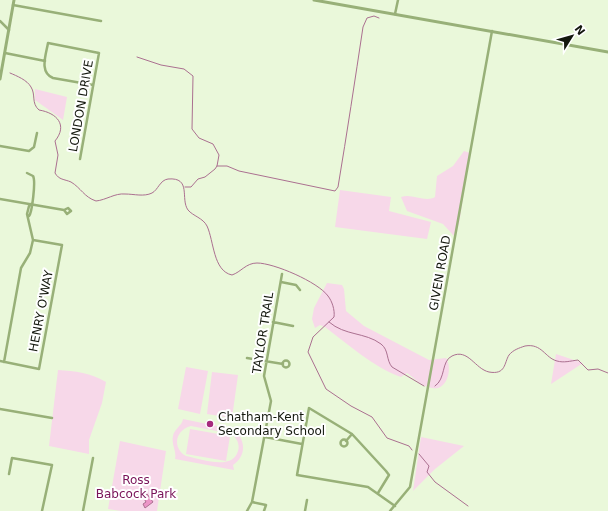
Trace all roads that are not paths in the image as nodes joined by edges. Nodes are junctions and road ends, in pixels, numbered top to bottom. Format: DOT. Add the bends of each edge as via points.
graph roads {
  1 [pos="14,0"];
  2 [pos="314,0"];
  3 [pos="398,0"];
  4 [pos="13,5"];
  5 [pos="394,14"];
  6 [pos="0,21"];
  7 [pos="101,21"];
  8 [pos="8,30"];
  9 [pos="492,31"];
  10 [pos="608,52"];
  11 [pos="5,53"];
  12 [pos="45,61"];
  13 [pos="0,79"];
  14 [pos="93,85"];
  15 [pos="36,133"];
  16 [pos="0,146"];
  17 [pos="80,159"];
  18 [pos="27,173"];
  19 [pos="0,199"];
  20 [pos="31,204"];
  21 [pos="64,210"];
  22 [pos="33,240"];
  23 [pos="282,274"];
  24 [pos="281,282"];
  25 [pos="300,290"];
  26 [pos="273,322"];
  27 [pos="293,326"];
  28 [pos="247,358"];
  29 [pos="0,361"];
  30 [pos="267,361"];
  31 [pos="4,362"];
  32 [pos="283,364"];
  33 [pos="0,409"];
  34 [pos="52,418"];
  35 [pos="352,434"];
  36 [pos="265,437"];
  37 [pos="346,441"];
  38 [pos="302,444"];
  39 [pos="93,458"];
  40 [pos="9,474"];
  41 [pos="378,493"];
  42 [pos="307,500"];
  43 [pos="252,502"];
  44 [pos="394,506"];
  45 [pos="42,511"];
  46 [pos="83,511"];
  47 [pos="247,511"];
  48 [pos="264,511"];
  49 [pos="305,511"];
  50 [pos="390,511"];
  1 -- 4 [label="street"];
  2 -- 5 [label="street"];
  3 -- 5 [label="street"];
  4 -- 7 [label="street"];
  4 -- 8 [label="street"];
  5 -- 9 [label="street"];
  6 -- 8 [label="street"];
  8 -- 11 [label="street"];
  9 -- 10 [label="street"];
  9 -- 44 [label="street, GIVEN ROAD" via="410,488"];
  11 -- 12 [label="street"];
  11 -- 13 [label="street"];
  12 -- 14 [label="street" via="44,70 51,77"];
  12 -- 14 [label="street, LONDON DRIVE" via="48,43 99,53"];
  14 -- 17 [label="street, LONDON DRIVE"];
  15 -- 16 [label="street" via="34,147 29,151"];
  18 -- 20 [label="street" via="34,178"];
  19 -- 20 [label="street"];
  20 -- 21 [label="street"];
  20 -- 22 [label="street" via="29,216"];
  22 -- 31 [label="street" via="30,253 21,268"];
  22 -- 31 [label="street, HENRY O'WAY" via="62,245 39,369"];
  23 -- 24 [label="street, TAYLOR TRAIL"];
  24 -- 25 [label="street" via="296,285"];
  24 -- 26 [label="street, TAYLOR TRAIL"];
  26 -- 27 [label="street"];
  26 -- 30 [label="street, TAYLOR TRAIL"];
  28 -- 30 [label="street"];
  29 -- 31 [label="street, HENRY O'WAY"];
  30 -- 32 [label="street"];
  30 -- 36 [label="street, TAYLOR TRAIL" via="264,380 271,401"];
  33 -- 34 [label="street"];
  35 -- 37 [label="street"];
  35 -- 38 [label="street" via="309,408"];
  35 -- 41 [label="street" via="389,476"];
  36 -- 38 [label="street"];
  36 -- 43 [label="street, TAYLOR TRAIL"];
  38 -- 41 [label="street" via="297,474 368,487"];
  39 -- 46 [label="street"];
  40 -- 45 [label="street" via="12,458 52,466"];
  41 -- 44 [label="street"];
  42 -- 49 [label="street"];
  43 -- 47 [label="street, TAYLOR TRAIL"];
  43 -- 48 [label="street" via="266,505"];
  44 -- 50 [label="street, GIVEN ROAD"];
}
